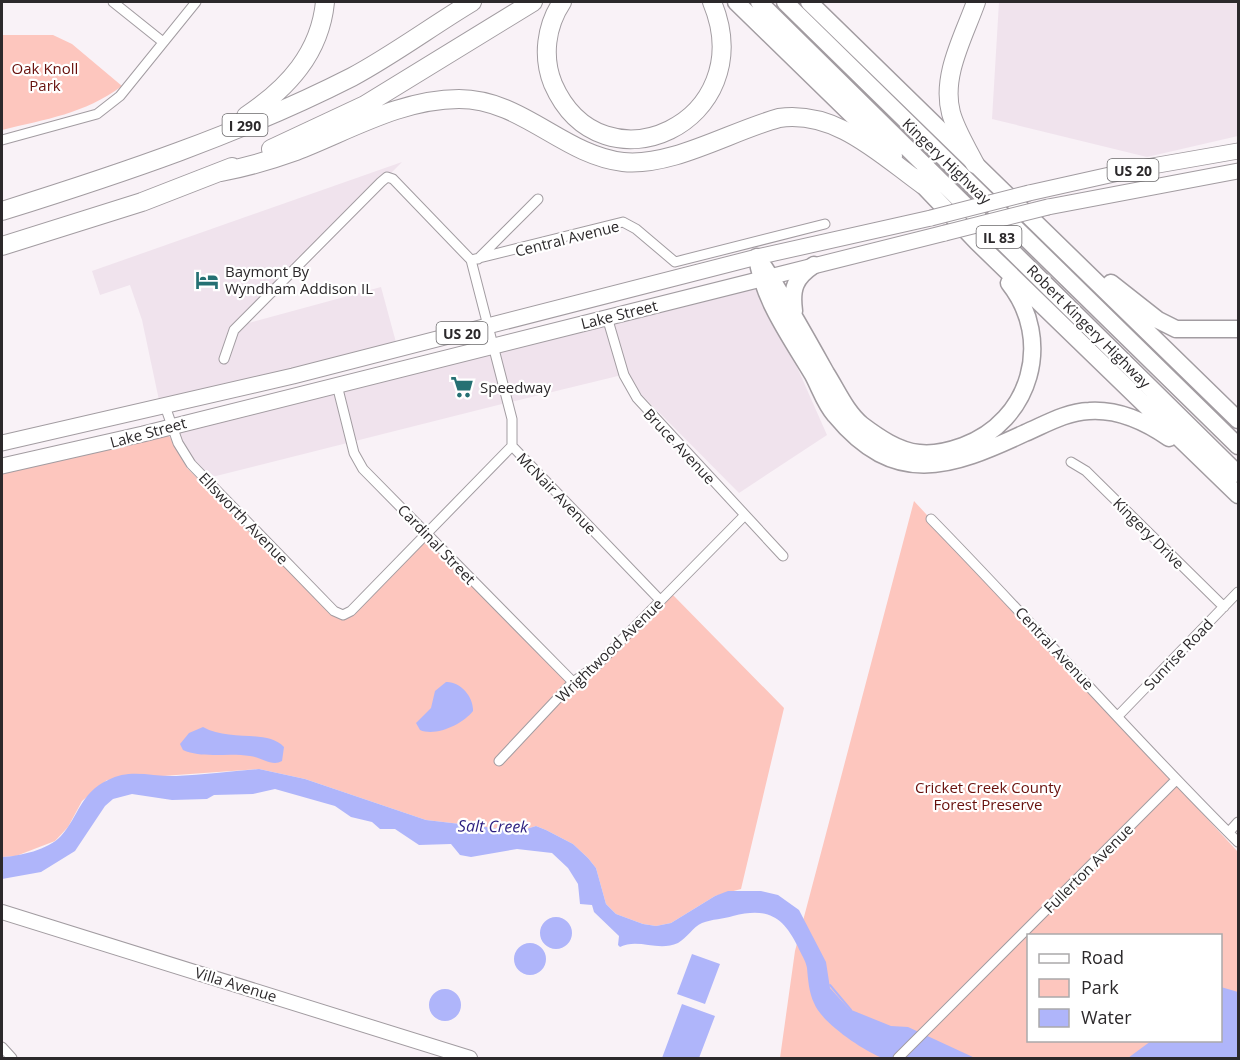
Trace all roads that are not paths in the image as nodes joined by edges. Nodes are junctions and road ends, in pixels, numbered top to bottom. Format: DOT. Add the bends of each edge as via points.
graph roads {
  1 [pos="113,2"];
  2 [pos="196,2"];
  3 [pos="325,2"];
  4 [pos="472,2"];
  5 [pos="532,2"];
  6 [pos="562,2"];
  7 [pos="712,2"];
  8 [pos="736,2"];
  9 [pos="759,2"];
  10 [pos="784,2"];
  11 [pos="809,2"];
  12 [pos="976,2"];
  13 [pos="163,42"];
  14 [pos="2,140"];
  15 [pos="212,140"];
  16 [pos="1239,151"];
  17 [pos="975,164"];
  18 [pos="1239,171"];
  19 [pos="222,172"];
  20 [pos="923,185"];
  21 [pos="538,199"];
  22 [pos="2,211"];
  23 [pos="825,224"];
  24 [pos="1044,231"];
  25 [pos="977,242"];
  26 [pos="2,246"];
  27 [pos="757,257"];
  28 [pos="474,259"];
  29 [pos="814,265"];
  30 [pos="765,277"];
  31 [pos="608,317"];
  32 [pos="795,318"];
  33 [pos="489,327"];
  34 [pos="1239,329"];
  35 [pos="494,347"];
  36 [pos="224,359"];
  37 [pos="336,385"];
  38 [pos="165,406"];
  39 [pos="1239,420"];
  40 [pos="172,425"];
  41 [pos="2,443"];
  42 [pos="512,446"];
  43 [pos="1239,446"];
  44 [pos="1071,462"];
  45 [pos="2,466"];
  46 [pos="1239,474"];
  47 [pos="1239,495"];
  48 [pos="1239,501"];
  49 [pos="745,515"];
  50 [pos="931,519"];
  51 [pos="427,533"];
  52 [pos="783,556"];
  53 [pos="1239,592"];
  54 [pos="660,600"];
  55 [pos="1224,607"];
  56 [pos="573,682"];
  57 [pos="1118,716"];
  58 [pos="499,761"];
  59 [pos="1176,780"];
  60 [pos="1239,822"];
  61 [pos="1228,832"];
  62 [pos="1239,842"];
  63 [pos="2,912"];
  64 [pos="2,1047"];
  65 [pos="12,1059"];
  66 [pos="470,1059"];
  67 [pos="898,1059"];
  1 -- 13 [label="street"];
  2 -- 13 [label="street"];
  3 -- 15 [label="highway" via="321,29 302,66 258,108"];
  4 -- 15 [label="highway, I 290" via="352,76"];
  5 -- 19 [label="highway, I 290" via="364,105"];
  6 -- 7 [label="highway" via="553,18 546,47 550,77 558,94 589,128 630,139 674,129 705,101 717,76 722,45"];
  8 -- 20 [label="highway"];
  9 -- 46 [label="highway, Robert Kingery Highway / IL 83"];
  10 -- 43 [label="highway, Kingery Highway / IL 83"];
  11 -- 17 [label="highway"];
  12 -- 17 [label="highway" via="948,87 951,114"];
  13 -- 14 [label="street" via="120,96 97,114"];
  15 -- 22 [label="highway, I 290"];
  16 -- 27 [label="main road, Lake Street / US 20, bridge" via="1141,168"];
  17 -- 24 [label="highway"];
  18 -- 29 [label="main road, Lake Street / US 20, bridge" via="1048,207"];
  19 -- 20 [label="highway" via="258,164 404,108 459,99 505,107 585,150 623,162 663,158 779,118 820,120 856,137"];
  19 -- 26 [label="highway, I 290" via="131,206"];
  20 -- 25 [label="highway"];
  21 -- 28 [label="street"];
  23 -- 28 [label="street, Central Avenue" via="675,262 623,222"];
  24 -- 34 [label="highway" via="1158,320 1176,328"];
  24 -- 39 [label="highway"];
  25 -- 32 [label="highway" via="1022,301 1034,348 1028,380 1017,405 1003,422 975,442 947,452 917,453 878,436 851,414"];
  25 -- 47 [label="highway"];
  27 -- 30 [label="highway"];
  27 -- 33 [label="main road, Lake Street / US 20"];
  28 -- 33 [label="street, McNair Avenue"];
  28 -- 36 [label="street" via="403,187 387,177 234,330"];
  29 -- 30 [label="main road, Lake Street / US 20"];
  29 -- 32 [label="highway" via="793,285"];
  30 -- 31 [label="main road, Lake Street / US 20"];
  30 -- 32 [label="highway"];
  30 -- 48 [label="highway" via="833,413 852,434 890,460 920,466 959,461 1059,418 1100,410 1132,418 1168,438"];
  31 -- 35 [label="main road, Lake Street / US 20"];
  31 -- 49 [label="street, Bruce Avenue" via="624,375 637,398"];
  33 -- 35 [label="street, McNair Avenue"];
  33 -- 38 [label="main road, Lake Street / US 20"];
  35 -- 37 [label="main road, Lake Street / US 20"];
  35 -- 42 [label="street, McNair Avenue" via="512,418"];
  37 -- 40 [label="main road, Lake Street / US 20"];
  37 -- 51 [label="street, Cardinal Street" via="354,453 363,469"];
  38 -- 40 [label="street, Ellsworth Avenue"];
  38 -- 41 [label="main road, Lake Street / US 20"];
  40 -- 45 [label="main road, Lake Street / US 20"];
  40 -- 51 [label="street, Ellsworth Avenue" via="192,464 334,611 343,615"];
  42 -- 51 [label="street"];
  42 -- 54 [label="street, McNair Avenue"];
  44 -- 55 [label="street, Kingery Drive" via="1086,471"];
  49 -- 52 [label="street, Bruce Avenue"];
  49 -- 54 [label="street, Wrightwood Avenue"];
  50 -- 57 [label="street, Central Avenue"];
  51 -- 56 [label="street, Cardinal Street"];
  53 -- 55 [label="street, Sunrise Road"];
  54 -- 56 [label="street, Wrightwood Avenue" via="596,666"];
  55 -- 57 [label="street, Sunrise Road"];
  56 -- 58 [label="street, Wrightwood Avenue"];
  57 -- 59 [label="street, Central Avenue"];
  59 -- 61 [label="street, Central Avenue"];
  59 -- 67 [label="street, Fullerton Avenue"];
  60 -- 61 [label="street"];
  61 -- 62 [label="street, Central Avenue"];
  63 -- 66 [label="main road, Villa Avenue"];
  64 -- 65 [label="street"];
}
